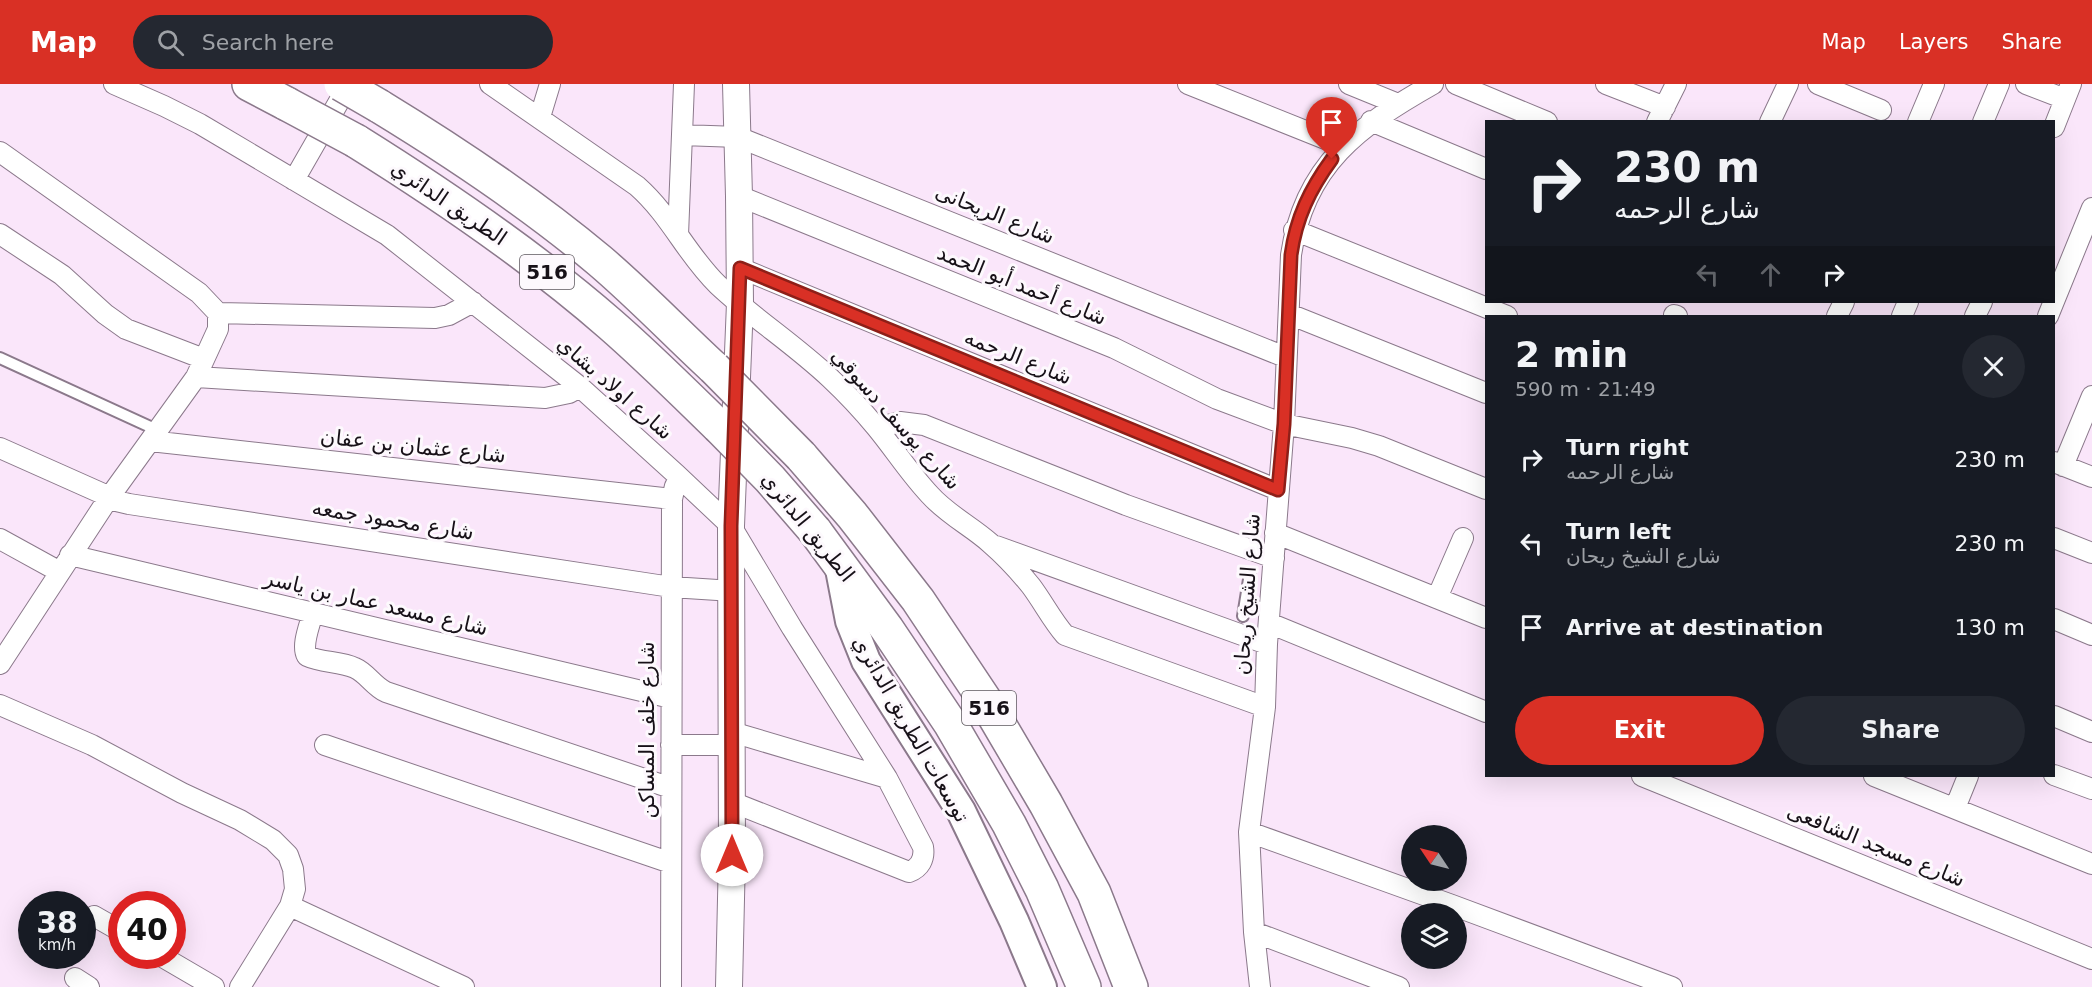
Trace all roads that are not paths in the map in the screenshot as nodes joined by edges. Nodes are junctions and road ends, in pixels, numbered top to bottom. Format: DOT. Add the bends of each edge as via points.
graph roads {
  1 [pos="114,84"];
  2 [pos="249,84"];
  3 [pos="341,84"];
  4 [pos="349,84"];
  5 [pos="490,84"];
  6 [pos="550,84"];
  7 [pos="684,84"];
  8 [pos="735,84"];
  9 [pos="1188,84"];
  10 [pos="1349,84"];
  11 [pos="1433,84"];
  12 [pos="1456,84"];
  13 [pos="1606,84"];
  14 [pos="1676,84"];
  15 [pos="1788,84"];
  16 [pos="1818,84"];
  17 [pos="1934,84"];
  18 [pos="1999,84"];
  19 [pos="2026,84"];
  20 [pos="2068,92"];
  21 [pos="1398,104"];
  22 [pos="1881,110"];
  23 [pos="540,117"];
  24 [pos="1663,117"];
  25 [pos="1542,120"];
  26 [pos="1771,120"];
  27 [pos="1919,120"];
  28 [pos="1984,120"];
  29 [pos="1371,121"];
  30 [pos="2055,124"];
  31 [pos="682,135"];
  32 [pos="738,137"];
  33 [pos="1342,146"];
  34 [pos="0,152"];
  35 [pos="1485,169"];
  36 [pos="294,180"];
  37 [pos="739,196"];
  38 [pos="2092,208"];
  39 [pos="1294,230"];
  40 [pos="0,234"];
  41 [pos="678,235"];
  42 [pos="740,268"];
  43 [pos="2055,299"];
  44 [pos="473,302"];
  45 [pos="740,303"];
  46 [pos="218,312"];
  47 [pos="1289,314"];
  48 [pos="1505,315"];
  49 [pos="1286,357"];
  50 [pos="0,358"];
  51 [pos="204,359"];
  52 [pos="196,377"];
  53 [pos="580,387"];
  54 [pos="1485,393"];
  55 [pos="2092,396"];
  56 [pos="1284,424"];
  57 [pos="876,428"];
  58 [pos="154,435"];
  59 [pos="0,448"];
  60 [pos="2058,464"];
  61 [pos="677,475"];
  62 [pos="2092,477"];
  63 [pos="1485,489"];
  64 [pos="1278,490"];
  65 [pos="109,498"];
  66 [pos="672,499"];
  67 [pos="731,526"];
  68 [pos="1275,532"];
  69 [pos="1463,538"];
  70 [pos="2055,538"];
  71 [pos="0,539"];
  72 [pos="991,544"];
  73 [pos="2092,553"];
  74 [pos="1274,558"];
  75 [pos="65,563"];
  76 [pos="839,564"];
  77 [pos="1250,573"];
  78 [pos="671,587"];
  79 [pos="733,591"];
  80 [pos="1437,598"];
  81 [pos="1245,604"];
  82 [pos="313,612"];
  83 [pos="1243,616"];
  84 [pos="1269,616"];
  85 [pos="1485,618"];
  86 [pos="2055,620"];
  87 [pos="2092,635"];
  88 [pos="1267,644"];
  89 [pos="0,664"];
  90 [pos="671,698"];
  91 [pos="0,705"];
  92 [pos="1265,707"];
  93 [pos="1485,712"];
  94 [pos="2055,716"];
  95 [pos="2092,732"];
  96 [pos="732,738"];
  97 [pos="325,745"];
  98 [pos="671,745"];
  99 [pos="2055,775"];
  100 [pos="1644,777"];
  101 [pos="1877,777"];
  102 [pos="1968,777"];
  103 [pos="887,778"];
  104 [pos="671,788"];
  105 [pos="2092,789"];
  106 [pos="732,802"];
  107 [pos="1955,808"];
  108 [pos="1249,832"];
  109 [pos="671,863"];
  110 [pos="2092,864"];
  111 [pos="290,906"];
  112 [pos="1254,932"];
  113 [pos="2092,959"];
  114 [pos="183,969"];
  115 [pos="214,987"];
  116 [pos="240,987"];
  117 [pos="464,987"];
  118 [pos="671,987"];
  119 [pos="729,987"];
  120 [pos="1042,987"];
  121 [pos="1084,987"];
  122 [pos="1131,987"];
  123 [pos="1260,987"];
  124 [pos="1399,987"];
  125 [pos="1672,987"];
  1 -- 36 [label="street, شارع اولاد بشاي" via="182,115"];
  2 -- 76 [label="highway, الطريق الدائري / 516, bridge" via="356,141 490,229 550,274 665,374 770,479"];
  3 -- 122 [label="highway, الطريق الدائري / 516, bridge" via="453,151 601,262 801,456 918,600 986,702 1094,893"];
  4 -- 36 [label="street"];
  5 -- 23 [label="street, شارع يوسف دسوقي"];
  6 -- 23 [label="street"];
  7 -- 31 [label="street"];
  8 -- 32 [label="street"];
  9 -- 33 [label="street"];
  10 -- 21 [label="street"];
  11 -- 21 [label="street, شارع الشيخ ريحان"];
  12 -- 25 [label="street"];
  13 -- 24 [label="street"];
  14 -- 24 [label="street"];
  15 -- 26 [label="street"];
  16 -- 22 [label="street"];
  17 -- 27 [label="street"];
  18 -- 28 [label="street"];
  19 -- 20 [label="street"];
  20 -- 30 [label="street"];
  21 -- 29 [label="street, شارع الشيخ ريحان"];
  23 -- 41 [label="street, شارع يوسف دسوقي" via="637,186"];
  29 -- 33 [label="street, شارع الشيخ ريحان"];
  29 -- 35 [label="street"];
  31 -- 32 [label="street, شارع الريحانى"];
  31 -- 41 [label="street"];
  32 -- 37 [label="street"];
  32 -- 49 [label="street, شارع الريحانى"];
  33 -- 39 [label="street, شارع الشيخ ريحان" via="1322,172"];
  34 -- 46 [label="street" via="199,293"];
  36 -- 44 [label="street, شارع اولاد بشاي" via="387,235"];
  37 -- 42 [label="street"];
  37 -- 56 [label="street, شارع أحمد أبو الحمد" via="1114,348 1193,389"];
  38 -- 43 [label="street"];
  39 -- 47 [label="street, شارع الشيخ ريحان"];
  39 -- 48 [label="street"];
  40 -- 51 [label="street" via="62,275 126,329"];
  41 -- 45 [label="street, شارع يوسف دسوقي" via="711,277"];
  42 -- 45 [label="street"];
  42 -- 64 [label="street, شارع الرحمه"];
  44 -- 46 [label="street" via="435,318"];
  44 -- 53 [label="street, شارع اولاد بشاي"];
  45 -- 57 [label="street, شارع يوسف دسوقي" via="830,378"];
  45 -- 67 [label="street"];
  46 -- 51 [label="street" via="218,328"];
  47 -- 49 [label="street, شارع الشيخ ريحان"];
  47 -- 54 [label="street"];
  49 -- 56 [label="street, شارع الشيخ ريحان"];
  50 -- 58 [label="lane"];
  51 -- 52 [label="street"];
  52 -- 53 [label="street" via="545,398"];
  52 -- 58 [label="street"];
  53 -- 61 [label="street, شارع اولاد بشاي"];
  55 -- 60 [label="street"];
  56 -- 63 [label="street, شارع أحمد أبو الحمد" via="1379,446"];
  56 -- 64 [label="street, شارع الشيخ ريحان"];
  57 -- 72 [label="street, شارع يوسف دسوقي" via="932,498"];
  57 -- 74 [label="street" via="900,422 924,425 1126,505"];
  58 -- 65 [label="street"];
  58 -- 66 [label="street, شارع عثمان بن عفان"];
  59 -- 65 [label="street, شارع محمود جمعه"];
  60 -- 62 [label="street"];
  61 -- 66 [label="street, شارع خلف المساكن"];
  61 -- 67 [label="street, شارع اولاد بشاي"];
  64 -- 68 [label="street, شارع الشيخ ريحان"];
  65 -- 75 [label="street"];
  65 -- 78 [label="street, شارع محمود جمعه"];
  66 -- 78 [label="street, شارع خلف المساكن"];
  67 -- 79 [label="street"];
  67 -- 103 [label="street, شارع اولاد بشاي"];
  68 -- 74 [label="street, شارع الشيخ ريحان"];
  68 -- 80 [label="street"];
  69 -- 80 [label="street"];
  70 -- 73 [label="street"];
  71 -- 75 [label="street, شارع مسعد عمار بن ياسر"];
  72 -- 88 [label="street"];
  72 -- 92 [label="street, شارع يوسف دسوقي" via="1031,586 1065,635"];
  74 -- 84 [label="street, شارع الشيخ ريحان"];
  75 -- 82 [label="street, شارع مسعد عمار بن ياسر"];
  75 -- 89 [label="street"];
  76 -- 120 [label="main road, توسعات الطريق الدائري" via="849,621 866,661 961,811"];
  76 -- 121 [label="highway, الطريق الدائري / 516" via="950,723 1010,824"];
  77 -- 81 [label="lane"];
  78 -- 79 [label="street, شارع محمود جمعه"];
  78 -- 90 [label="street, شارع خلف المساكن"];
  79 -- 96 [label="street"];
  80 -- 85 [label="street"];
  81 -- 83 [label="lane"];
  81 -- 84 [label="lane"];
  82 -- 90 [label="street, شارع مسعد عمار بن ياسر"];
  82 -- 104 [label="street" via="304,652 307,656 351,666 386,692"];
  84 -- 88 [label="street, شارع الشيخ ريحان"];
  84 -- 93 [label="street"];
  86 -- 87 [label="street"];
  88 -- 92 [label="street, شارع الشيخ ريحان"];
  90 -- 98 [label="street, شارع خلف المساكن"];
  91 -- 111 [label="street" via="92,745 273,840 288,855 293,869 295,889"];
  92 -- 108 [label="street, شارع الشيخ ريحان"];
  94 -- 95 [label="street"];
  96 -- 98 [label="street"];
  96 -- 103 [label="street"];
  96 -- 106 [label="street"];
  97 -- 109 [label="street"];
  98 -- 104 [label="street, شارع خلف المساكن"];
  99 -- 105 [label="street"];
  100 -- 113 [label="street, شارع مسجد الشافعى"];
  101 -- 107 [label="street"];
  102 -- 107 [label="street"];
  103 -- 106 [label="street, شارع اولاد بشاي" via="923,847 921,863 909,872"];
  104 -- 109 [label="street, شارع خلف المساكن"];
  106 -- 119 [label="street"];
  107 -- 110 [label="street"];
  108 -- 112 [label="street, شارع الشيخ ريحان"];
  108 -- 125 [label="street"];
  109 -- 118 [label="street, شارع خلف المساكن"];
  111 -- 116 [label="street"];
  111 -- 117 [label="street"];
  112 -- 123 [label="street, شارع الشيخ ريحان"];
  112 -- 124 [label="street"];
  114 -- 115 [label="street"];
}
